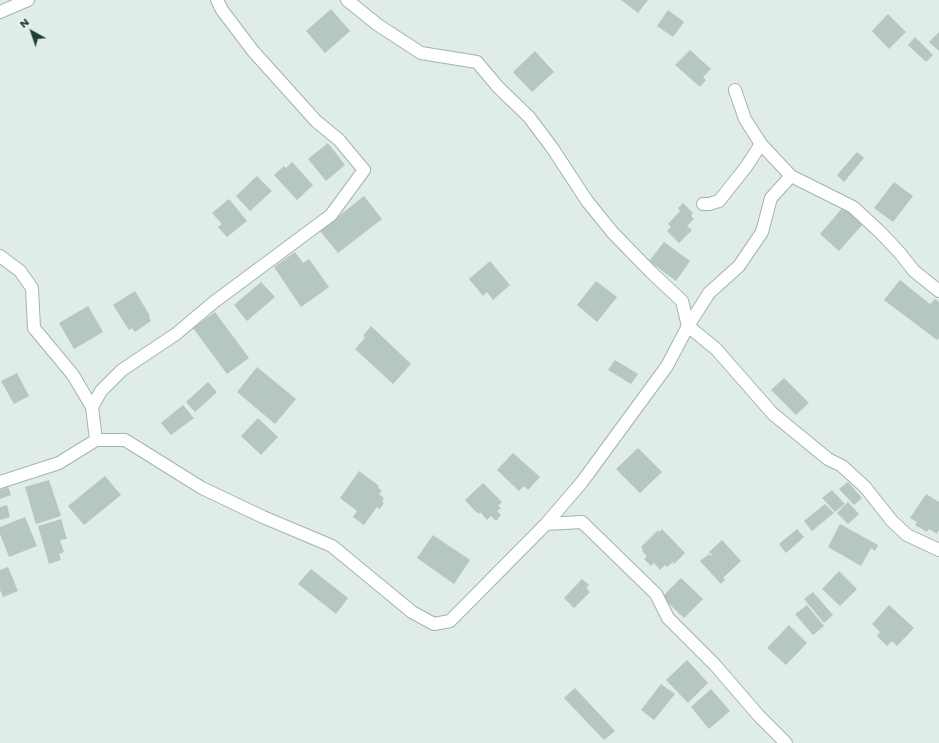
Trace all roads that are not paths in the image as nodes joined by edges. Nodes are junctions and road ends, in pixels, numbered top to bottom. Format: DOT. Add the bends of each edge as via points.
graph roads {
  1 [pos="28,0"];
  2 [pos="217,0"];
  3 [pos="347,0"];
  4 [pos="0,12"];
  5 [pos="735,90"];
  6 [pos="761,144"];
  7 [pos="791,176"];
  8 [pos="703,204"];
  9 [pos="0,256"];
  10 [pos="939,290"];
  11 [pos="688,326"];
  12 [pos="92,407"];
  13 [pos="96,440"];
  14 [pos="0,482"];
  15 [pos="546,524"];
  16 [pos="939,550"];
  17 [pos="786,743"];
  1 -- 4 [label="street"];
  2 -- 12 [label="street" via="253,51 316,122 340,140 364,170 331,215 214,302 176,334 122,370 101,391"];
  3 -- 11 [label="street" via="420,54 477,62 529,117 554,149 587,201 613,233 682,301"];
  5 -- 6 [label="street" via="745,119"];
  6 -- 7 [label="street"];
  6 -- 8 [label="street" via="719,201"];
  7 -- 10 [label="street" via="853,208 881,233 914,271"];
  7 -- 11 [label="street" via="771,198 762,232 739,266 709,293"];
  9 -- 12 [label="street" via="20,271 32,288 34,328 73,374"];
  11 -- 15 [label="street" via="667,366 582,482"];
  11 -- 16 [label="street" via="716,349 773,414 828,459 842,466 865,487 907,535"];
  12 -- 13 [label="street"];
  13 -- 14 [label="street" via="59,463"];
  13 -- 15 [label="street" via="125,440 202,488 332,546 412,612 434,624 450,621"];
  15 -- 17 [label="street" via="582,522 656,594 668,618"];
}
